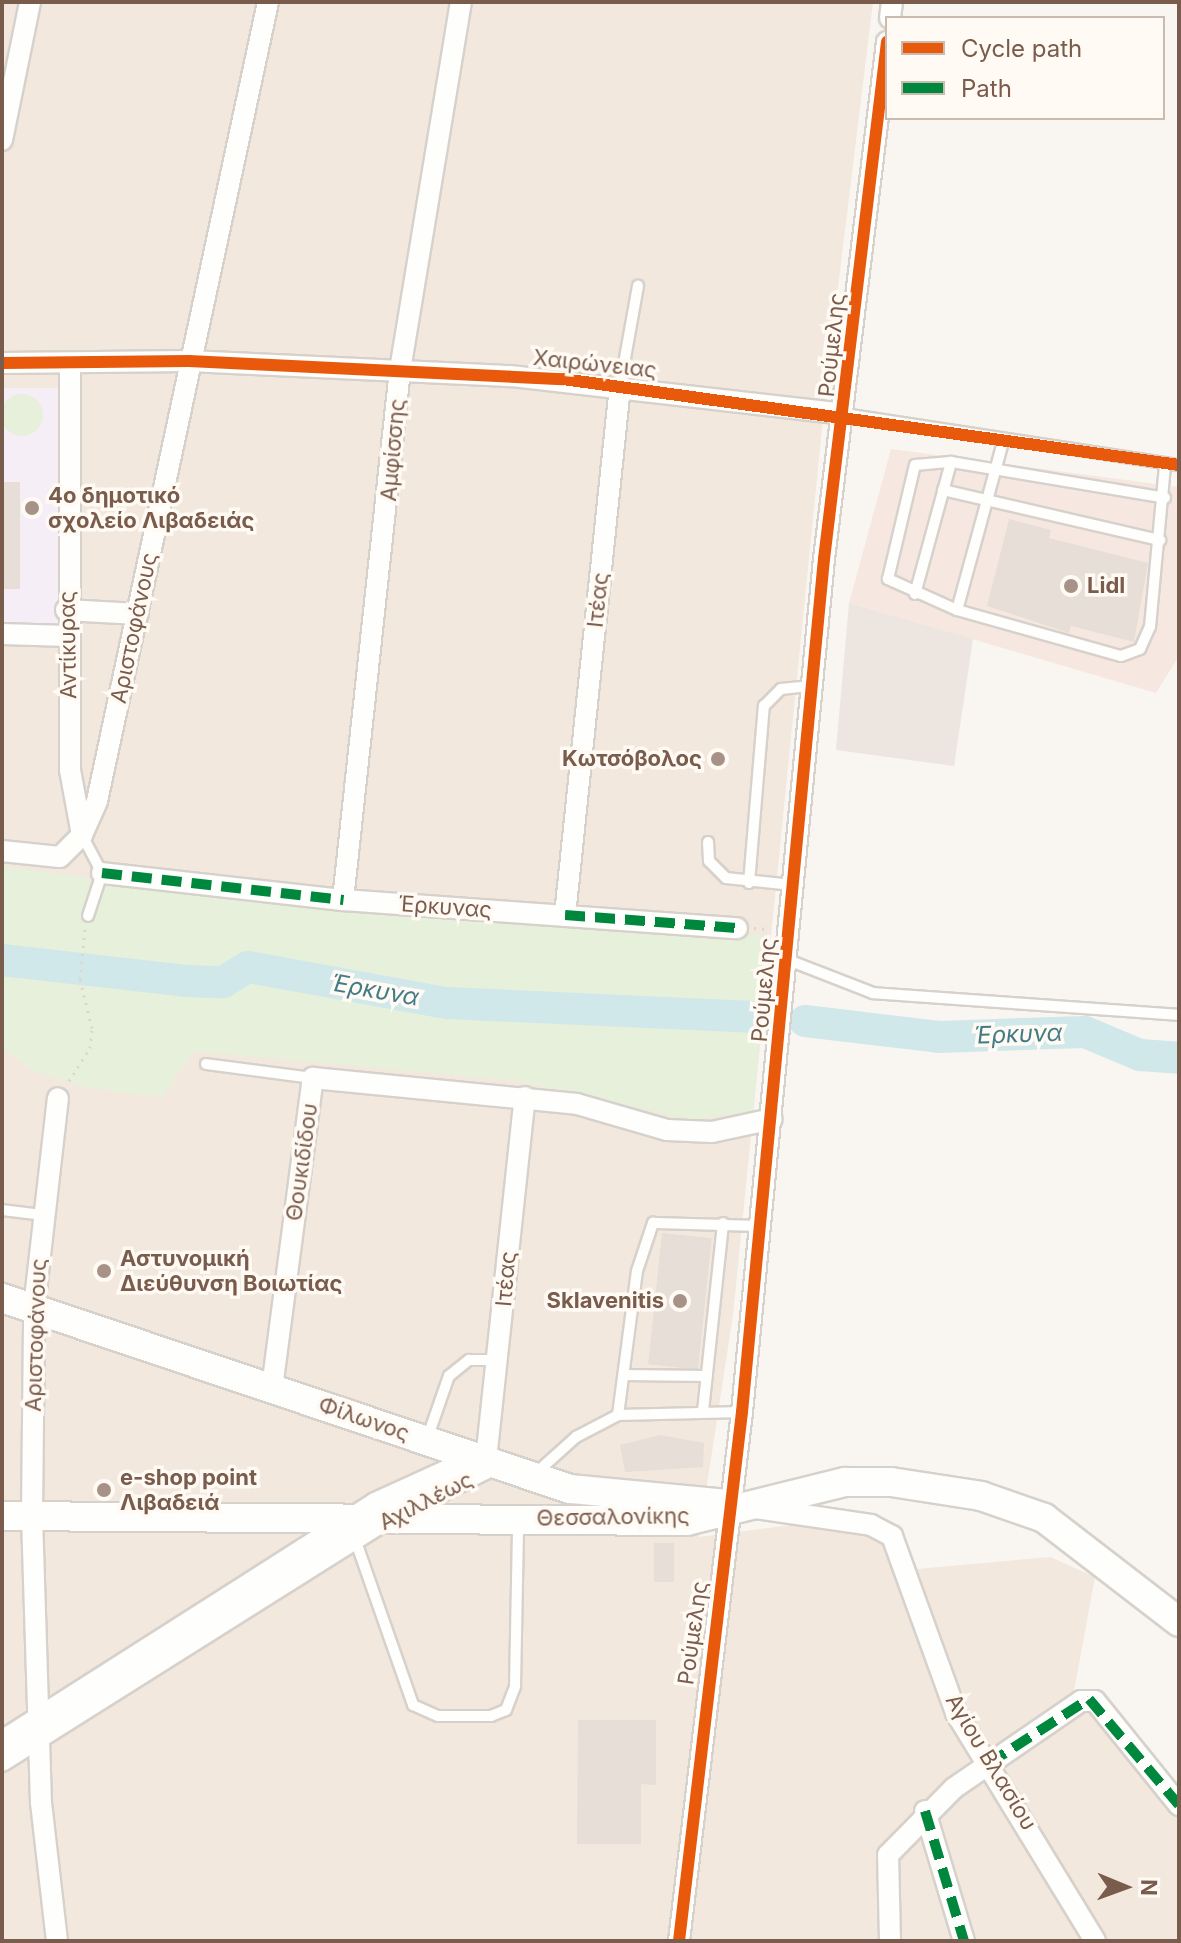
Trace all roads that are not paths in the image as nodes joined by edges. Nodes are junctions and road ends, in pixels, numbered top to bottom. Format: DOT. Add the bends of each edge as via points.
graph roads {
  1 [pos="30,2"];
  2 [pos="268,2"];
  3 [pos="461,2"];
  4 [pos="885,59"];
  5 [pos="2,140"];
  6 [pos="638,286"];
  7 [pos="189,361"];
  8 [pos="2,363"];
  9 [pos="70,363"];
  10 [pos="400,370"];
  11 [pos="620,386"];
  12 [pos="844,414"];
  13 [pos="1003,442"];
  14 [pos="951,462"];
  15 [pos="1165,464"];
  16 [pos="1179,465"];
  17 [pos="997,470"];
  18 [pos="943,490"];
  19 [pos="1165,498"];
  20 [pos="988,501"];
  21 [pos="1160,540"];
  22 [pos="915,594"];
  23 [pos="66,610"];
  24 [pos="957,610"];
  25 [pos="138,614"];
  26 [pos="2,634"];
  27 [pos="68,636"];
  28 [pos="811,686"];
  29 [pos="82,835"];
  30 [pos="708,842"];
  31 [pos="2,851"];
  32 [pos="102,873"];
  33 [pos="749,883"];
  34 [pos="793,885"];
  35 [pos="343,900"];
  36 [pos="565,915"];
  37 [pos="88,916"];
  38 [pos="737,928"];
  39 [pos="788,960"];
  40 [pos="1179,1015"];
  41 [pos="206,1064"];
  42 [pos="313,1078"];
  43 [pos="525,1097"];
  44 [pos="58,1098"];
  45 [pos="772,1119"];
  46 [pos="2,1210"];
  47 [pos="43,1215"];
  48 [pos="723,1223"];
  49 [pos="761,1226"];
  50 [pos="2,1298"];
  51 [pos="34,1308"];
  52 [pos="498,1360"];
  53 [pos="624,1375"];
  54 [pos="707,1376"];
  55 [pos="272,1388"];
  56 [pos="703,1411"];
  57 [pos="742,1412"];
  58 [pos="618,1415"];
  59 [pos="426,1441"];
  60 [pos="489,1462"];
  61 [pos="533,1477"];
  62 [pos="732,1505"];
  63 [pos="2,1516"];
  64 [pos="32,1516"];
  65 [pos="388,1518"];
  66 [pos="518,1518"];
  67 [pos="353,1528"];
  68 [pos="1179,1622"];
  69 [pos="38,1730"];
  70 [pos="2,1741"];
  71 [pos="2,1761"];
  72 [pos="988,1764"];
  73 [pos="1179,1805"];
  74 [pos="925,1811"];
  75 [pos="57,1941"];
  76 [pos="679,1941"];
  77 [pos="890,1941"];
  78 [pos="964,1941"];
  79 [pos="1095,1941"];
  1 -- 5 [label="street"];
  2 -- 7 [label="street, Αριστοφάνους"];
  3 -- 10 [label="street, Αμφίσσης"];
  4 -- 12 [label="street, Ρούμελης"];
  6 -- 11 [label="lane, Ιτέας"];
  7 -- 9 [label="street, Χαιρώνειας"];
  7 -- 10 [label="street, Χαιρώνειας"];
  7 -- 25 [label="street, Αριστοφάνους"];
  8 -- 9 [label="street, Χαιρώνειας"];
  9 -- 23 [label="street, Αντίκυρας"];
  10 -- 11 [label="street, Χαιρώνειας"];
  10 -- 35 [label="street, Αμφίσσης"];
  11 -- 12 [label="street, Χαιρώνειας"];
  11 -- 36 [label="street, Ιτέας"];
  12 -- 13 [label="lane, Χαιρώνειας"];
  12 -- 28 [label="street, Ρούμελης"];
  13 -- 15 [label="lane, Χαιρώνειας"];
  13 -- 17 [label="lane"];
  14 -- 17 [label="lane"];
  14 -- 18 [label="lane"];
  14 -- 22 [label="lane" via="922,462 911,471 887,571 894,586"];
  15 -- 16 [label="lane, Χαιρώνειας"];
  15 -- 19 [label="lane"];
  17 -- 19 [label="lane"];
  17 -- 20 [label="lane"];
  18 -- 20 [label="lane"];
  18 -- 22 [label="lane"];
  19 -- 21 [label="lane"];
  20 -- 21 [label="lane"];
  20 -- 24 [label="lane"];
  21 -- 24 [label="lane" via="1150,627 1133,655"];
  22 -- 24 [label="lane"];
  23 -- 25 [label="street"];
  23 -- 27 [label="street, Αντίκυρας"];
  25 -- 29 [label="street, Αριστοφάνους" via="97,801"];
  26 -- 27 [label="street"];
  27 -- 29 [label="street, Αντίκυρας" via="70,770"];
  28 -- 33 [label="lane" via="781,689 764,706"];
  28 -- 34 [label="street, Ρούμελης"];
  29 -- 31 [label="street" via="60,857"];
  29 -- 32 [label="lane"];
  30 -- 33 [label="lane" via="715,872"];
  32 -- 35 [label="street, Έρκυνας"];
  32 -- 37 [label="lane"];
  33 -- 34 [label="lane"];
  34 -- 39 [label="street, Ρούμελης"];
  35 -- 36 [label="street, Έρκυνας"];
  36 -- 38 [label="street, Έρκυνας"];
  39 -- 40 [label="lane" via="873,993"];
  39 -- 45 [label="street, Ρούμελης"];
  41 -- 42 [label="lane"];
  42 -- 43 [label="street"];
  42 -- 55 [label="street, Θουκιδίδου"];
  43 -- 45 [label="street" via="667,1130 712,1132"];
  43 -- 52 [label="street, Ιτέας"];
  44 -- 47 [label="street, Αριστοφάνους"];
  45 -- 49 [label="street, Ρούμελης"];
  46 -- 47 [label="lane"];
  47 -- 51 [label="street, Αριστοφάνους"];
  48 -- 49 [label="lane"];
  48 -- 53 [label="lane" via="653,1223 637,1271"];
  48 -- 54 [label="lane"];
  49 -- 57 [label="street, Ρούμελης"];
  50 -- 51 [label="main road, Φίλωνος"];
  51 -- 55 [label="main road, Φίλωνος"];
  51 -- 64 [label="street, Αριστοφάνους"];
  52 -- 59 [label="lane" via="469,1360 449,1376"];
  52 -- 60 [label="street, Ιτέας"];
  53 -- 54 [label="lane"];
  53 -- 58 [label="lane"];
  54 -- 56 [label="lane"];
  55 -- 59 [label="main road, Φίλωνος"];
  56 -- 57 [label="lane"];
  56 -- 58 [label="lane"];
  57 -- 62 [label="street, Ρούμελης"];
  58 -- 61 [label="lane" via="576,1437"];
  59 -- 60 [label="main road, Φίλωνος"];
  60 -- 61 [label="main road, Φίλωνος"];
  60 -- 65 [label="street, Αχιλλέως" via="479,1476"];
  60 -- 67 [label="street, Αχιλλέως" via="415,1482"];
  61 -- 62 [label="main road, Φίλωνος" via="588,1493"];
  62 -- 66 [label="main road, Θεσσαλονίκης" via="687,1521"];
  62 -- 68 [label="main road, Θεσσαλονίκης" via="845,1482 981,1496 1078,1537"];
  62 -- 72 [label="street, Αγίου Βλασίου" via="841,1521 892,1536 956,1713"];
  62 -- 76 [label="street, Ρούμελης" via="688,1818"];
  63 -- 64 [label="main road, Θεσσαλονίκης"];
  64 -- 67 [label="main road, Θεσσαλονίκης"];
  64 -- 69 [label="street, Αριστοφάνους"];
  65 -- 66 [label="main road, Θεσσαλονίκης"];
  65 -- 67 [label="main road, Θεσσαλονίκης"];
  66 -- 67 [label="lane" via="515,1686 506,1710 491,1716 438,1716 413,1705"];
  67 -- 69 [label="street, Αχιλλέως"];
  69 -- 70 [label="street, Αχιλλέως"];
  69 -- 71 [label="street, Αχιλλέως"];
  69 -- 75 [label="street, Αριστοφάνους"];
  72 -- 73 [label="street" via="1089,1699"];
  72 -- 74 [label="street"];
  72 -- 79 [label="street, Αγίου Βλασίου"];
  74 -- 77 [label="street" via="885,1863"];
  74 -- 78 [label="street"];
}
